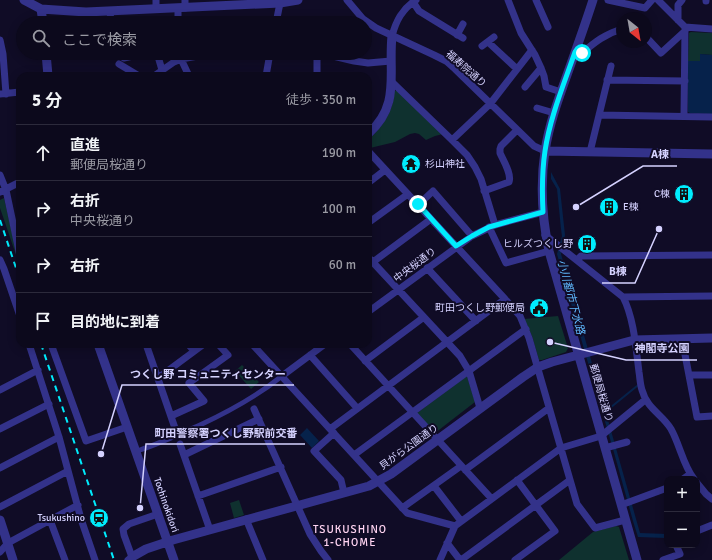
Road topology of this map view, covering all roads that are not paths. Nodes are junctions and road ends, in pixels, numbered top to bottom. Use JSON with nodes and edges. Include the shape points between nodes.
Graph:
{"nodes":[{"id":1,"x":24,"y":0,"type":"edge"},
{"id":2,"x":298,"y":0,"type":"edge"},
{"id":3,"x":347,"y":0,"type":"edge"},
{"id":4,"x":508,"y":0,"type":"edge"},
{"id":5,"x":536,"y":0,"type":"edge"},
{"id":6,"x":594,"y":0,"type":"edge"},
{"id":7,"x":608,"y":0,"type":"edge"},
{"id":8,"x":652,"y":0,"type":"edge"},
{"id":9,"x":658,"y":0,"type":"edge"},
{"id":10,"x":682,"y":0,"type":"edge"},
{"id":11,"x":279,"y":2,"type":"edge"},
{"id":12,"x":411,"y":2,"type":"edge"},
{"id":13,"x":41,"y":4,"type":"edge"},
{"id":14,"x":156,"y":5,"type":"edge"},
{"id":15,"x":183,"y":5,"type":"edge"},
{"id":16,"x":110,"y":11,"type":"junction"},
{"id":17,"x":42,"y":16,"type":"edge"},
{"id":18,"x":110,"y":16,"type":"edge"},
{"id":19,"x":180,"y":16,"type":"edge"},
{"id":20,"x":277,"y":16,"type":"edge"},
{"id":21,"x":360,"y":16,"type":"edge"},
{"id":22,"x":678,"y":20,"type":"junction"},
{"id":23,"x":463,"y":24,"type":"dead end"},
{"id":24,"x":372,"y":26,"type":"edge"},
{"id":25,"x":548,"y":27,"type":"dead end"},
{"id":26,"x":685,"y":29,"type":"junction"},
{"id":27,"x":712,"y":29,"type":"edge"},
{"id":28,"x":616,"y":30,"type":"edge"},
{"id":29,"x":392,"y":36,"type":"junction"},
{"id":30,"x":494,"y":37,"type":"dead end"},
{"id":31,"x":0,"y":40,"type":"edge"},
{"id":32,"x":652,"y":43,"type":"edge"},
{"id":33,"x":532,"y":50,"type":"junction"},
{"id":34,"x":575,"y":52,"type":"junction"},
{"id":35,"x":47,"y":60,"type":"edge"},
{"id":36,"x":124,"y":60,"type":"edge"},
{"id":37,"x":159,"y":60,"type":"edge"},
{"id":38,"x":176,"y":60,"type":"edge"},
{"id":39,"x":182,"y":60,"type":"edge"},
{"id":40,"x":269,"y":60,"type":"edge"},
{"id":41,"x":317,"y":60,"type":"edge"},
{"id":42,"x":350,"y":60,"type":"edge"},
{"id":43,"x":391,"y":61,"type":"junction"},
{"id":44,"x":610,"y":66,"type":"dead end"},
{"id":45,"x":541,"y":68,"type":"junction"},
{"id":46,"x":517,"y":69,"type":"junction"},
{"id":47,"x":162,"y":70,"type":"junction"},
{"id":48,"x":48,"y":72,"type":"edge"},
{"id":49,"x":134,"y":72,"type":"edge"},
{"id":50,"x":159,"y":72,"type":"edge"},
{"id":51,"x":187,"y":72,"type":"edge"},
{"id":52,"x":267,"y":72,"type":"edge"},
{"id":53,"x":317,"y":72,"type":"edge"},
{"id":54,"x":607,"y":80,"type":"junction"},
{"id":55,"x":685,"y":81,"type":"junction"},
{"id":56,"x":392,"y":82,"type":"junction"},
{"id":57,"x":525,"y":86,"type":"dead end"},
{"id":58,"x":16,"y":92,"type":"edge"},
{"id":59,"x":561,"y":92,"type":"junction"},
{"id":60,"x":3,"y":94,"type":"edge"},
{"id":61,"x":490,"y":104,"type":"junction"},
{"id":62,"x":537,"y":108,"type":"dead end"},
{"id":63,"x":554,"y":113,"type":"junction"},
{"id":64,"x":599,"y":115,"type":"junction"},
{"id":65,"x":684,"y":116,"type":"junction"},
{"id":66,"x":712,"y":117,"type":"edge"},
{"id":67,"x":517,"y":130,"type":"junction"},
{"id":68,"x":372,"y":131,"type":"edge"},
{"id":69,"x":452,"y":140,"type":"junction"},
{"id":70,"x":545,"y":151,"type":"junction"},
{"id":71,"x":590,"y":152,"type":"junction"},
{"id":72,"x":372,"y":154,"type":"edge"},
{"id":73,"x":712,"y":154,"type":"edge"},
{"id":74,"x":386,"y":170,"type":"junction"},
{"id":75,"x":0,"y":175,"type":"edge"},
{"id":76,"x":372,"y":180,"type":"edge"},
{"id":77,"x":16,"y":184,"type":"edge"},
{"id":78,"x":3,"y":191,"type":"edge"},
{"id":79,"x":484,"y":191,"type":"junction"},
{"id":80,"x":408,"y":194,"type":"junction"},
{"id":81,"x":418,"y":204,"type":"junction"},
{"id":82,"x":543,"y":212,"type":"junction"},
{"id":83,"x":431,"y":219,"type":"junction"},
{"id":84,"x":372,"y":220,"type":"edge"},
{"id":85,"x":492,"y":226,"type":"junction"},
{"id":86,"x":546,"y":235,"type":"junction"},
{"id":87,"x":472,"y":236,"type":"junction"},
{"id":88,"x":16,"y":241,"type":"edge"},
{"id":89,"x":456,"y":246,"type":"junction"},
{"id":90,"x":549,"y":251,"type":"junction"},
{"id":91,"x":712,"y":255,"type":"edge"},
{"id":92,"x":372,"y":258,"type":"edge"},
{"id":93,"x":0,"y":260,"type":"edge"},
{"id":94,"x":577,"y":260,"type":"junction"},
{"id":95,"x":372,"y":261,"type":"edge"},
{"id":96,"x":427,"y":268,"type":"junction"},
{"id":97,"x":2,"y":271,"type":"edge"},
{"id":98,"x":398,"y":290,"type":"junction"},
{"id":99,"x":712,"y":296,"type":"edge"},
{"id":100,"x":623,"y":297,"type":"junction"},
{"id":101,"x":505,"y":299,"type":"junction"},
{"id":102,"x":16,"y":306,"type":"edge"},
{"id":103,"x":372,"y":308,"type":"edge"},
{"id":104,"x":424,"y":317,"type":"junction"},
{"id":105,"x":476,"y":321,"type":"junction"},
{"id":106,"x":526,"y":329,"type":"junction"},
{"id":107,"x":712,"y":338,"type":"edge"},
{"id":108,"x":682,"y":339,"type":"junction"},
{"id":109,"x":634,"y":340,"type":"junction"},
{"id":110,"x":447,"y":342,"type":"junction"},
{"id":111,"x":30,"y":348,"type":"edge"},
{"id":112,"x":52,"y":348,"type":"edge"},
{"id":113,"x":99,"y":348,"type":"edge"},
{"id":114,"x":147,"y":348,"type":"edge"},
{"id":115,"x":191,"y":348,"type":"edge"},
{"id":116,"x":198,"y":348,"type":"edge"},
{"id":117,"x":222,"y":348,"type":"edge"},
{"id":118,"x":259,"y":348,"type":"edge"},
{"id":119,"x":320,"y":348,"type":"edge"},
{"id":120,"x":354,"y":348,"type":"edge"},
{"id":121,"x":194,"y":351,"type":"junction"},
{"id":122,"x":578,"y":354,"type":"junction"},
{"id":123,"x":310,"y":355,"type":"junction"},
{"id":124,"x":365,"y":361,"type":"junction"},
{"id":125,"x":538,"y":367,"type":"junction"},
{"id":126,"x":38,"y":370,"type":"junction"},
{"id":127,"x":469,"y":371,"type":"junction"},
{"id":128,"x":689,"y":375,"type":"junction"},
{"id":129,"x":712,"y":375,"type":"edge"},
{"id":130,"x":282,"y":376,"type":"junction"},
{"id":131,"x":158,"y":378,"type":"junction"},
{"id":132,"x":388,"y":385,"type":"junction"},
{"id":133,"x":0,"y":389,"type":"edge"},
{"id":134,"x":249,"y":400,"type":"junction"},
{"id":135,"x":645,"y":400,"type":"junction"},
{"id":136,"x":49,"y":404,"type":"junction"},
{"id":137,"x":357,"y":408,"type":"junction"},
{"id":138,"x":480,"y":408,"type":"junction"},
{"id":139,"x":549,"y":408,"type":"junction"},
{"id":140,"x":254,"y":409,"type":"joint"},
{"id":141,"x":412,"y":412,"type":"junction"},
{"id":142,"x":171,"y":416,"type":"junction"},
{"id":143,"x":712,"y":416,"type":"edge"},
{"id":144,"x":259,"y":419,"type":"junction"},
{"id":145,"x":127,"y":427,"type":"junction"},
{"id":146,"x":0,"y":429,"type":"edge"},
{"id":147,"x":332,"y":431,"type":"junction"},
{"id":148,"x":177,"y":433,"type":"junction"},
{"id":149,"x":601,"y":436,"type":"junction"},
{"id":150,"x":59,"y":437,"type":"junction"},
{"id":151,"x":438,"y":440,"type":"junction"},
{"id":152,"x":627,"y":442,"type":"dead end"},
{"id":153,"x":180,"y":444,"type":"joint"},
{"id":154,"x":611,"y":446,"type":"junction"},
{"id":155,"x":561,"y":448,"type":"junction"},
{"id":156,"x":140,"y":450,"type":"dead end"},
{"id":157,"x":184,"y":455,"type":"junction"},
{"id":158,"x":354,"y":455,"type":"junction"},
{"id":159,"x":280,"y":467,"type":"junction"},
{"id":160,"x":0,"y":468,"type":"edge"},
{"id":161,"x":463,"y":468,"type":"junction"},
{"id":162,"x":68,"y":471,"type":"junction"},
{"id":163,"x":692,"y":476,"type":"edge"},
{"id":164,"x":516,"y":480,"type":"junction"},
{"id":165,"x":570,"y":480,"type":"junction"},
{"id":166,"x":379,"y":482,"type":"junction"},
{"id":167,"x":434,"y":486,"type":"junction"},
{"id":168,"x":700,"y":486,"type":"edge"},
{"id":169,"x":664,"y":490,"type":"edge"},
{"id":170,"x":344,"y":493,"type":"junction"},
{"id":171,"x":710,"y":495,"type":"edge"},
{"id":172,"x":198,"y":496,"type":"junction"},
{"id":173,"x":491,"y":498,"type":"junction"},
{"id":174,"x":78,"y":505,"type":"junction"},
{"id":175,"x":297,"y":505,"type":"junction"},
{"id":176,"x":536,"y":505,"type":"junction"},
{"id":177,"x":621,"y":505,"type":"junction"},
{"id":178,"x":0,"y":507,"type":"edge"},
{"id":179,"x":402,"y":508,"type":"junction"},
{"id":180,"x":158,"y":514,"type":"junction"},
{"id":181,"x":0,"y":520,"type":"edge"},
{"id":182,"x":50,"y":520,"type":"junction"},
{"id":183,"x":246,"y":520,"type":"junction"},
{"id":184,"x":625,"y":520,"type":"junction"},
{"id":185,"x":461,"y":521,"type":"junction"},
{"id":186,"x":712,"y":525,"type":"edge"},
{"id":187,"x":455,"y":526,"type":"junction"},
{"id":188,"x":210,"y":530,"type":"junction"},
{"id":189,"x":700,"y":530,"type":"edge"},
{"id":190,"x":167,"y":542,"type":"junction"},
{"id":191,"x":8,"y":543,"type":"junction"},
{"id":192,"x":447,"y":543,"type":"junction"},
{"id":193,"x":677,"y":548,"type":"edge"},
{"id":194,"x":0,"y":552,"type":"edge"},
{"id":195,"x":130,"y":559,"type":"edge"},
{"id":196,"x":13,"y":560,"type":"edge"},
{"id":197,"x":65,"y":560,"type":"edge"},
{"id":198,"x":95,"y":560,"type":"edge"},
{"id":199,"x":174,"y":560,"type":"edge"},
{"id":200,"x":263,"y":560,"type":"edge"},
{"id":201,"x":328,"y":560,"type":"edge"},
{"id":202,"x":440,"y":560,"type":"edge"},
{"id":203,"x":460,"y":560,"type":"edge"},
{"id":204,"x":515,"y":560,"type":"edge"},
{"id":205,"x":636,"y":560,"type":"edge"},
{"id":206,"x":663,"y":560,"type":"edge"}],
"edges":[{"from":1,"to":13,"type":"street"},
{"from":2,"to":11,"type":"street"},
{"from":3,"to":21,"type":"street","name":"福寿院通り"},
{"from":4,"to":33,"type":"street","via":[[521,33]]},
{"from":5,"to":25,"type":"street"},
{"from":6,"to":34,"type":"street","name":"郵便局桜通り"},
{"from":7,"to":8,"type":"street","via":[[645,8]]},
{"from":9,"to":22,"type":"street"},
{"from":10,"to":22,"type":"street","via":[[678,5]]},
{"from":11,"to":15,"type":"street"},
{"from":11,"to":20,"type":"street"},
{"from":12,"to":23,"type":"street","via":[[419,11],[460,36]]},
{"from":12,"to":29,"type":"street","via":[[398,19]]},
{"from":13,"to":16,"type":"street","via":[[66,12]]},
{"from":13,"to":17,"type":"street"},
{"from":14,"to":15,"type":"street"},
{"from":14,"to":16,"type":"street"},
{"from":15,"to":19,"type":"street"},
{"from":16,"to":18,"type":"street"},
{"from":22,"to":26,"type":"street"},
{"from":24,"to":29,"type":"street","name":"福寿院通り"},
{"from":26,"to":27,"type":"street"},
{"from":26,"to":32,"type":"street","via":[[661,53]]},
{"from":26,"to":55,"type":"street"},
{"from":28,"to":34,"type":"street","via":[[594,42],[582,53]]},
{"from":29,"to":43,"type":"street"},
{"from":29,"to":61,"type":"street","name":"福寿院通り","via":[[446,61]]},
{"from":30,"to":46,"type":"street","via":[[485,44]]},
{"from":31,"to":60,"type":"street","via":[[3,54]]},
{"from":33,"to":45,"type":"street"},
{"from":33,"to":46,"type":"street"},
{"from":34,"to":59,"type":"street","name":"郵便局桜通り"},
{"from":35,"to":48,"type":"street"},
{"from":36,"to":49,"type":"street"},
{"from":37,"to":47,"type":"street"},
{"from":38,"to":47,"type":"street"},
{"from":39,"to":51,"type":"street"},
{"from":40,"to":52,"type":"street"},
{"from":41,"to":53,"type":"street"},
{"from":42,"to":43,"type":"street","via":[[368,63]]},
{"from":43,"to":56,"type":"street"},
{"from":44,"to":54,"type":"street"},
{"from":45,"to":57,"type":"street"},
{"from":45,"to":59,"type":"street","via":[[546,87]]},
{"from":46,"to":61,"type":"street"},
{"from":47,"to":50,"type":"street"},
{"from":54,"to":55,"type":"street"},
{"from":54,"to":64,"type":"street"},
{"from":55,"to":65,"type":"street"},
{"from":56,"to":68,"type":"street","via":[[387,107],[382,119]]},
{"from":56,"to":69,"type":"street"},
{"from":58,"to":60,"type":"street"},
{"from":59,"to":63,"type":"street","name":"郵便局桜通り"},
{"from":61,"to":67,"type":"street","name":"福寿院通り"},
{"from":61,"to":69,"type":"street"},
{"from":62,"to":63,"type":"street"},
{"from":63,"to":70,"type":"street","name":"郵便局桜通り"},
{"from":64,"to":65,"type":"street"},
{"from":64,"to":71,"type":"street"},
{"from":65,"to":66,"type":"street"},
{"from":67,"to":70,"type":"street","name":"福寿院通り","via":[[534,146]]},
{"from":67,"to":79,"type":"street","via":[[500,149],[510,174],[509,182]]},
{"from":69,"to":79,"type":"street","via":[[475,167]]},
{"from":70,"to":71,"type":"street"},
{"from":70,"to":82,"type":"street","name":"郵便局桜通り"},
{"from":71,"to":73,"type":"street"},
{"from":72,"to":74,"type":"street"},
{"from":74,"to":76,"type":"street"},
{"from":74,"to":80,"type":"street"},
{"from":75,"to":78,"type":"street"},
{"from":77,"to":78,"type":"street"},
{"from":78,"to":88,"type":"street"},
{"from":79,"to":85,"type":"street"},
{"from":80,"to":81,"type":"street"},
{"from":80,"to":84,"type":"street"},
{"from":81,"to":83,"type":"street"},
{"from":81,"to":87,"type":"street","via":[[433,191]]},
{"from":82,"to":85,"type":"street","name":"中央桜通り"},
{"from":82,"to":86,"type":"street","name":"郵便局桜通り"},
{"from":83,"to":89,"type":"street"},
{"from":83,"to":92,"type":"street"},
{"from":85,"to":87,"type":"street","name":"中央桜通り"},
{"from":85,"to":90,"type":"street","via":[[506,263]]},
{"from":86,"to":90,"type":"street","name":"郵便局桜通り"},
{"from":86,"to":94,"type":"street"},
{"from":87,"to":89,"type":"street","name":"中央桜通り"},
{"from":89,"to":96,"type":"street","name":"中央桜通り"},
{"from":89,"to":101,"type":"street"},
{"from":90,"to":122,"type":"street","name":"郵便局桜通り"},
{"from":91,"to":94,"type":"street","via":[[582,256]]},
{"from":93,"to":97,"type":"street"},
{"from":94,"to":100,"type":"street"},
{"from":95,"to":98,"type":"street"},
{"from":96,"to":98,"type":"street","name":"中央桜通り"},
{"from":96,"to":105,"type":"street"},
{"from":97,"to":102,"type":"street"},
{"from":98,"to":103,"type":"street","name":"中央桜通り"},
{"from":98,"to":104,"type":"street"},
{"from":99,"to":100,"type":"street"},
{"from":100,"to":109,"type":"street","via":[[628,307]]},
{"from":101,"to":105,"type":"street"},
{"from":101,"to":106,"type":"street","via":[[520,316]]},
{"from":104,"to":110,"type":"street"},
{"from":104,"to":124,"type":"street"},
{"from":105,"to":110,"type":"street"},
{"from":106,"to":125,"type":"street"},
{"from":106,"to":127,"type":"street"},
{"from":107,"to":108,"type":"street","name":"貝がら公園通り"},
{"from":108,"to":109,"type":"street","name":"貝がら公園通り"},
{"from":108,"to":128,"type":"street"},
{"from":109,"to":122,"type":"street","name":"貝がら公園通り"},
{"from":109,"to":135,"type":"street"},
{"from":110,"to":127,"type":"street"},
{"from":110,"to":132,"type":"street"},
{"from":111,"to":126,"type":"street"},
{"from":112,"to":145,"type":"street","via":[[86,442]]},
{"from":113,"to":145,"type":"street","name":"Tochinokidori"},
{"from":114,"to":131,"type":"street"},
{"from":115,"to":121,"type":"street"},
{"from":116,"to":121,"type":"street"},
{"from":117,"to":142,"type":"street","via":[[228,355],[189,383],[204,401]]},
{"from":118,"to":130,"type":"street"},
{"from":119,"to":123,"type":"street"},
{"from":120,"to":124,"type":"street"},
{"from":121,"to":131,"type":"street"},
{"from":122,"to":125,"type":"street","name":"貝がら公園通り"},
{"from":122,"to":149,"type":"street","name":"郵便局桜通り"},
{"from":123,"to":130,"type":"street"},
{"from":123,"to":137,"type":"street"},
{"from":124,"to":132,"type":"street"},
{"from":125,"to":138,"type":"street","name":"貝がら公園通り"},
{"from":125,"to":139,"type":"street"},
{"from":126,"to":133,"type":"street"},
{"from":126,"to":136,"type":"street"},
{"from":127,"to":138,"type":"street"},
{"from":127,"to":141,"type":"street"},
{"from":128,"to":129,"type":"street"},
{"from":128,"to":143,"type":"street","via":[[697,417]]},
{"from":130,"to":134,"type":"street"},
{"from":130,"to":147,"type":"street"},
{"from":131,"to":142,"type":"street"},
{"from":132,"to":137,"type":"street"},
{"from":132,"to":141,"type":"street"},
{"from":134,"to":140,"type":"street"},
{"from":134,"to":148,"type":"street","via":[[232,410]]},
{"from":135,"to":149,"type":"street"},
{"from":135,"to":163,"type":"street","via":[[670,428]]},
{"from":136,"to":146,"type":"street"},
{"from":136,"to":150,"type":"street"},
{"from":137,"to":147,"type":"street"},
{"from":138,"to":151,"type":"street","name":"貝がら公園通り"},
{"from":139,"to":155,"type":"street"},
{"from":139,"to":161,"type":"street"},
{"from":140,"to":144,"type":"street"},
{"from":141,"to":151,"type":"street"},
{"from":141,"to":158,"type":"street"},
{"from":142,"to":148,"type":"street"},
{"from":144,"to":157,"type":"street"},
{"from":144,"to":159,"type":"street"},
{"from":145,"to":180,"type":"street","name":"Tochinokidori"},
{"from":147,"to":158,"type":"street"},
{"from":147,"to":170,"type":"street","via":[[314,451],[341,480]]},
{"from":148,"to":153,"type":"street"},
{"from":148,"to":156,"type":"street","via":[[162,443]]},
{"from":149,"to":154,"type":"street","name":"郵便局桜通り"},
{"from":149,"to":155,"type":"street"},
{"from":150,"to":160,"type":"street"},
{"from":150,"to":162,"type":"street"},
{"from":151,"to":161,"type":"street"},
{"from":151,"to":166,"type":"street","name":"貝がら公園通り"},
{"from":152,"to":154,"type":"street"},
{"from":153,"to":157,"type":"street"},
{"from":154,"to":177,"type":"street","name":"郵便局桜通り"},
{"from":155,"to":164,"type":"street"},
{"from":155,"to":165,"type":"street"},
{"from":157,"to":172,"type":"street"},
{"from":158,"to":166,"type":"street"},
{"from":159,"to":172,"type":"street"},
{"from":159,"to":175,"type":"street"},
{"from":161,"to":167,"type":"street"},
{"from":161,"to":173,"type":"street"},
{"from":162,"to":174,"type":"street"},
{"from":162,"to":178,"type":"street"},
{"from":164,"to":173,"type":"street"},
{"from":164,"to":176,"type":"street"},
{"from":165,"to":176,"type":"street"},
{"from":165,"to":184,"type":"street","via":[[577,504],[595,528]]},
{"from":166,"to":170,"type":"street","name":"貝がら公園通り"},
{"from":166,"to":179,"type":"street"},
{"from":167,"to":179,"type":"street"},
{"from":167,"to":185,"type":"street"},
{"from":168,"to":171,"type":"street"},
{"from":169,"to":177,"type":"street"},
{"from":170,"to":175,"type":"street","name":"貝がら公園通り"},
{"from":172,"to":188,"type":"street"},
{"from":173,"to":185,"type":"street"},
{"from":174,"to":182,"type":"street"},
{"from":174,"to":198,"type":"street"},
{"from":175,"to":183,"type":"street","name":"貝がら公園通り"},
{"from":175,"to":201,"type":"street","via":[[310,534]]},
{"from":176,"to":203,"type":"street"},
{"from":176,"to":204,"type":"street","via":[[555,531]]},
{"from":177,"to":184,"type":"street","name":"郵便局桜通り"},
{"from":179,"to":187,"type":"street","via":[[407,513]]},
{"from":180,"to":190,"type":"street","name":"Tochinokidori"},
{"from":180,"to":195,"type":"street","via":[[129,524],[123,529]]},
{"from":181,"to":191,"type":"street"},
{"from":182,"to":191,"type":"street"},
{"from":182,"to":197,"type":"street"},
{"from":183,"to":188,"type":"street","name":"貝がら公園通り"},
{"from":183,"to":200,"type":"street"},
{"from":184,"to":205,"type":"street","name":"郵便局桜通り"},
{"from":185,"to":187,"type":"street"},
{"from":186,"to":189,"type":"street"},
{"from":187,"to":192,"type":"street"},
{"from":188,"to":190,"type":"street","name":"貝がら公園通り"},
{"from":190,"to":195,"type":"street","name":"貝がら公園通り","via":[[146,549]]},
{"from":190,"to":199,"type":"street","name":"Tochinokidori"},
{"from":191,"to":194,"type":"street"},
{"from":191,"to":196,"type":"street"},
{"from":192,"to":202,"type":"street"},
{"from":192,"to":203,"type":"street"},
{"from":193,"to":206,"type":"street","via":[[680,554]]}]}
